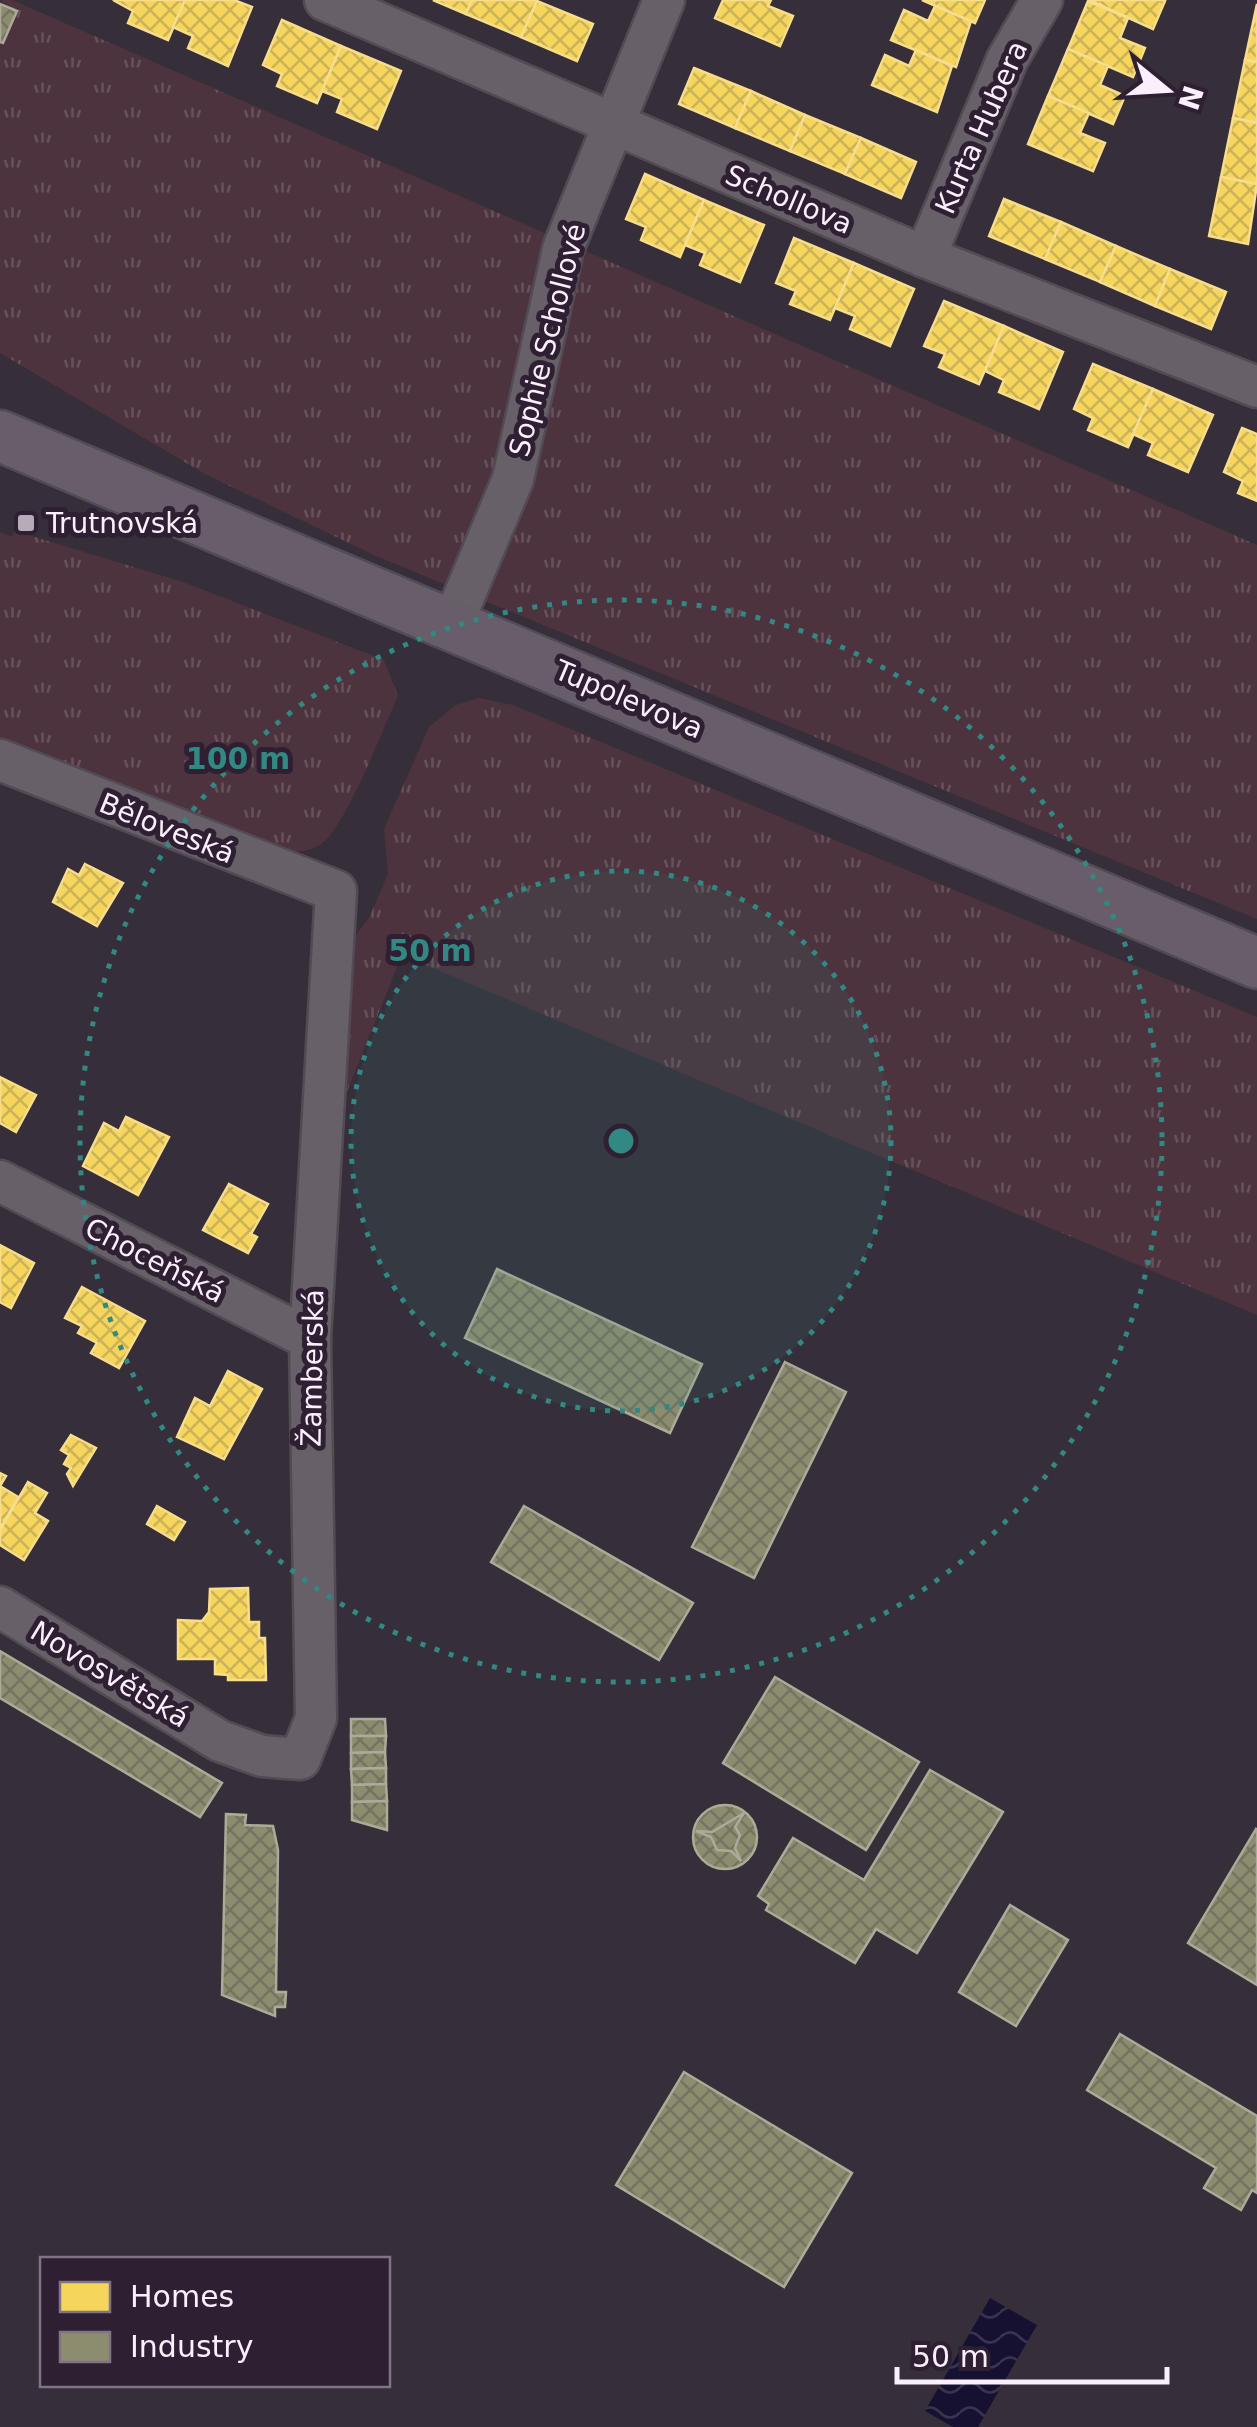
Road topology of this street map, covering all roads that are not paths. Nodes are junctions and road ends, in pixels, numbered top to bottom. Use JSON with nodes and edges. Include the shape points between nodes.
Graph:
{"nodes":[{"id":1,"x":325,"y":0,"type":"edge"},
{"id":2,"x":664,"y":0,"type":"edge"},
{"id":3,"x":1042,"y":0,"type":"edge"},
{"id":4,"x":611,"y":124,"type":"junction"},
{"id":5,"x":925,"y":257,"type":"junction"},
{"id":6,"x":1257,"y":385,"type":"edge"},
{"id":7,"x":0,"y":436,"type":"edge"},
{"id":8,"x":452,"y":625,"type":"junction"},
{"id":9,"x":0,"y":760,"type":"edge"},
{"id":10,"x":336,"y":892,"type":"joint"},
{"id":11,"x":1257,"y":963,"type":"edge"},
{"id":12,"x":0,"y":1182,"type":"edge"},
{"id":13,"x":310,"y":1339,"type":"junction"},
{"id":14,"x":0,"y":1606,"type":"edge"},
{"id":15,"x":220,"y":1741,"type":"joint"}],
"edges":[{"from":1,"to":4,"type":"street","name":"Schollova"},
{"from":2,"to":4,"type":"street","name":"Sophie Schollové"},
{"from":3,"to":5,"type":"street","name":"Kurta Hubera","via":[[1006,60]]},
{"from":4,"to":5,"type":"street","name":"Schollova"},
{"from":4,"to":8,"type":"street","name":"Sophie Schollové","via":[[564,248],[513,479]]},
{"from":5,"to":6,"type":"street","name":"Schollova"},
{"from":7,"to":8,"type":"main road","name":"Tupolevova"},
{"from":8,"to":11,"type":"main road","name":"Tupolevova"},
{"from":9,"to":10,"type":"street","name":"Běloveská"},
{"from":10,"to":13,"type":"street","name":"Žamberská"},
{"from":12,"to":13,"type":"street","name":"Choceňská"},
{"from":13,"to":15,"type":"street","name":"Žamberská","via":[[316,1718],[300,1759],[262,1756]]},
{"from":14,"to":15,"type":"street","name":"Novosvětská"}]}
